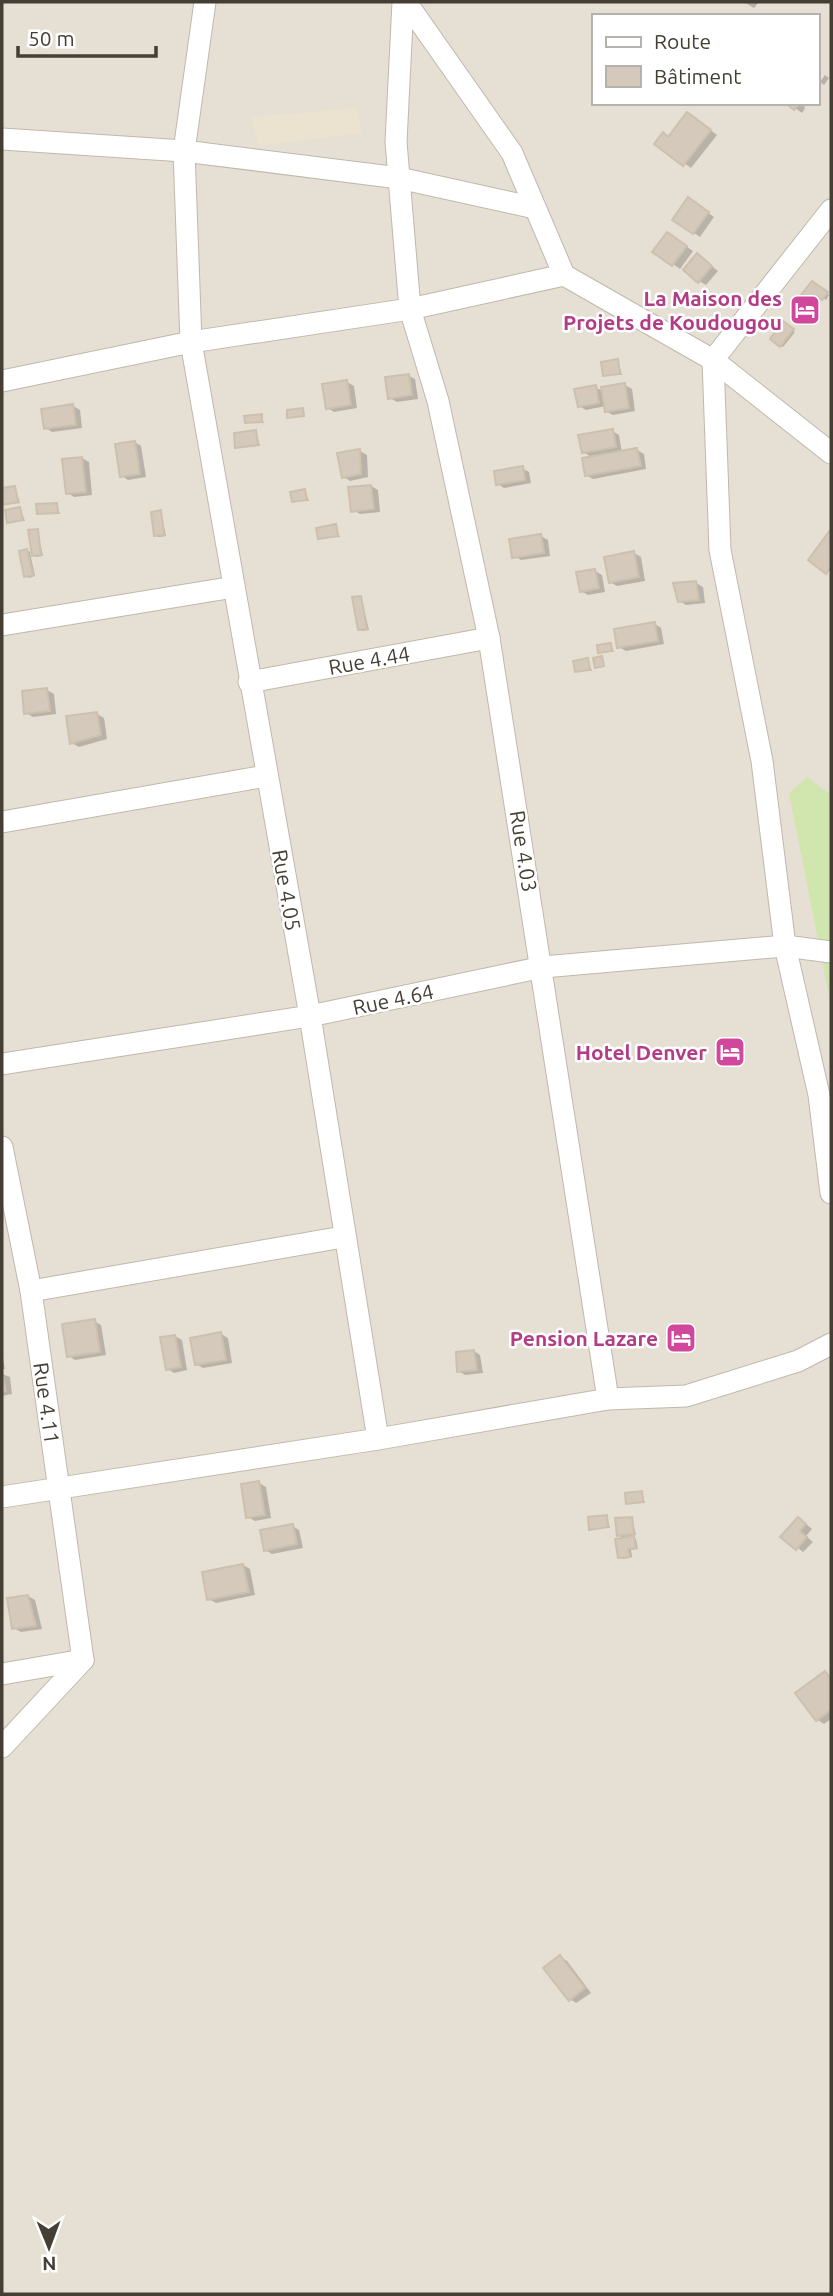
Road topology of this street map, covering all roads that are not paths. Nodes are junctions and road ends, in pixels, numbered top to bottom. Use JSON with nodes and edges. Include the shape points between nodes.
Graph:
{"nodes":[{"id":1,"x":205,"y":2,"type":"edge"},
{"id":2,"x":404,"y":2,"type":"edge"},
{"id":3,"x":2,"y":139,"type":"edge"},
{"id":4,"x":184,"y":151,"type":"junction"},
{"id":5,"x":399,"y":178,"type":"junction"},
{"id":6,"x":535,"y":208,"type":"junction"},
{"id":7,"x":831,"y":210,"type":"edge"},
{"id":8,"x":564,"y":275,"type":"junction"},
{"id":9,"x":410,"y":309,"type":"junction"},
{"id":10,"x":191,"y":342,"type":"junction"},
{"id":11,"x":713,"y":360,"type":"junction"},
{"id":12,"x":2,"y":381,"type":"edge"},
{"id":13,"x":831,"y":453,"type":"edge"},
{"id":14,"x":234,"y":587,"type":"junction"},
{"id":15,"x":2,"y":625,"type":"edge"},
{"id":16,"x":489,"y":638,"type":"junction"},
{"id":17,"x":249,"y":682,"type":"junction"},
{"id":18,"x":266,"y":776,"type":"junction"},
{"id":19,"x":2,"y":822,"type":"edge"},
{"id":20,"x":785,"y":946,"type":"junction"},
{"id":21,"x":831,"y":952,"type":"edge"},
{"id":22,"x":543,"y":967,"type":"junction"},
{"id":23,"x":310,"y":1016,"type":"junction"},
{"id":24,"x":2,"y":1064,"type":"edge"},
{"id":25,"x":2,"y":1147,"type":"edge"},
{"id":26,"x":831,"y":1193,"type":"edge"},
{"id":27,"x":344,"y":1237,"type":"junction"},
{"id":28,"x":31,"y":1291,"type":"junction"},
{"id":29,"x":831,"y":1344,"type":"edge"},
{"id":30,"x":608,"y":1399,"type":"junction"},
{"id":31,"x":378,"y":1440,"type":"junction"},
{"id":32,"x":59,"y":1489,"type":"junction"},
{"id":33,"x":2,"y":1497,"type":"edge"},
{"id":34,"x":83,"y":1660,"type":"junction"},
{"id":35,"x":2,"y":1674,"type":"edge"},
{"id":36,"x":2,"y":1747,"type":"edge"}],
"edges":[{"from":1,"to":4,"type":"street","name":"Rue 4.05"},
{"from":2,"to":5,"type":"street","name":"Rue 4.03","via":[[396,142]]},
{"from":2,"to":6,"type":"street","via":[[512,153]]},
{"from":3,"to":4,"type":"street"},
{"from":4,"to":5,"type":"street"},
{"from":4,"to":10,"type":"street","name":"Rue 4.05"},
{"from":5,"to":6,"type":"street"},
{"from":5,"to":9,"type":"street","name":"Rue 4.03"},
{"from":6,"to":8,"type":"street"},
{"from":7,"to":11,"type":"street"},
{"from":8,"to":9,"type":"street"},
{"from":8,"to":11,"type":"street"},
{"from":9,"to":10,"type":"street"},
{"from":9,"to":16,"type":"street","name":"Rue 4.03","via":[[438,401]]},
{"from":10,"to":12,"type":"street"},
{"from":10,"to":14,"type":"street","name":"Rue 4.05"},
{"from":11,"to":13,"type":"street"},
{"from":11,"to":20,"type":"street","via":[[720,550],[762,761]]},
{"from":14,"to":15,"type":"street"},
{"from":14,"to":17,"type":"street","name":"Rue 4.05"},
{"from":16,"to":17,"type":"street","name":"Rue 4.44"},
{"from":16,"to":22,"type":"street","name":"Rue 4.03"},
{"from":17,"to":18,"type":"street","name":"Rue 4.05"},
{"from":18,"to":19,"type":"street"},
{"from":18,"to":23,"type":"street","name":"Rue 4.05"},
{"from":20,"to":21,"type":"street","name":"Rue 4.64"},
{"from":20,"to":22,"type":"street","name":"Rue 4.64"},
{"from":20,"to":26,"type":"street","via":[[819,1095]]},
{"from":22,"to":23,"type":"street","name":"Rue 4.64"},
{"from":22,"to":30,"type":"street","name":"Rue 4.03"},
{"from":23,"to":24,"type":"street","name":"Rue 4.64"},
{"from":23,"to":27,"type":"street","name":"Rue 4.05"},
{"from":25,"to":28,"type":"street","name":"Rue 4.11"},
{"from":27,"to":28,"type":"street"},
{"from":27,"to":31,"type":"street","name":"Rue 4.05"},
{"from":28,"to":32,"type":"street","name":"Rue 4.11"},
{"from":29,"to":30,"type":"street","via":[[798,1361],[686,1396]]},
{"from":30,"to":31,"type":"street"},
{"from":31,"to":32,"type":"street"},
{"from":32,"to":33,"type":"street"},
{"from":32,"to":34,"type":"street","name":"Rue 4.11"},
{"from":34,"to":35,"type":"street"},
{"from":34,"to":36,"type":"street"}]}
